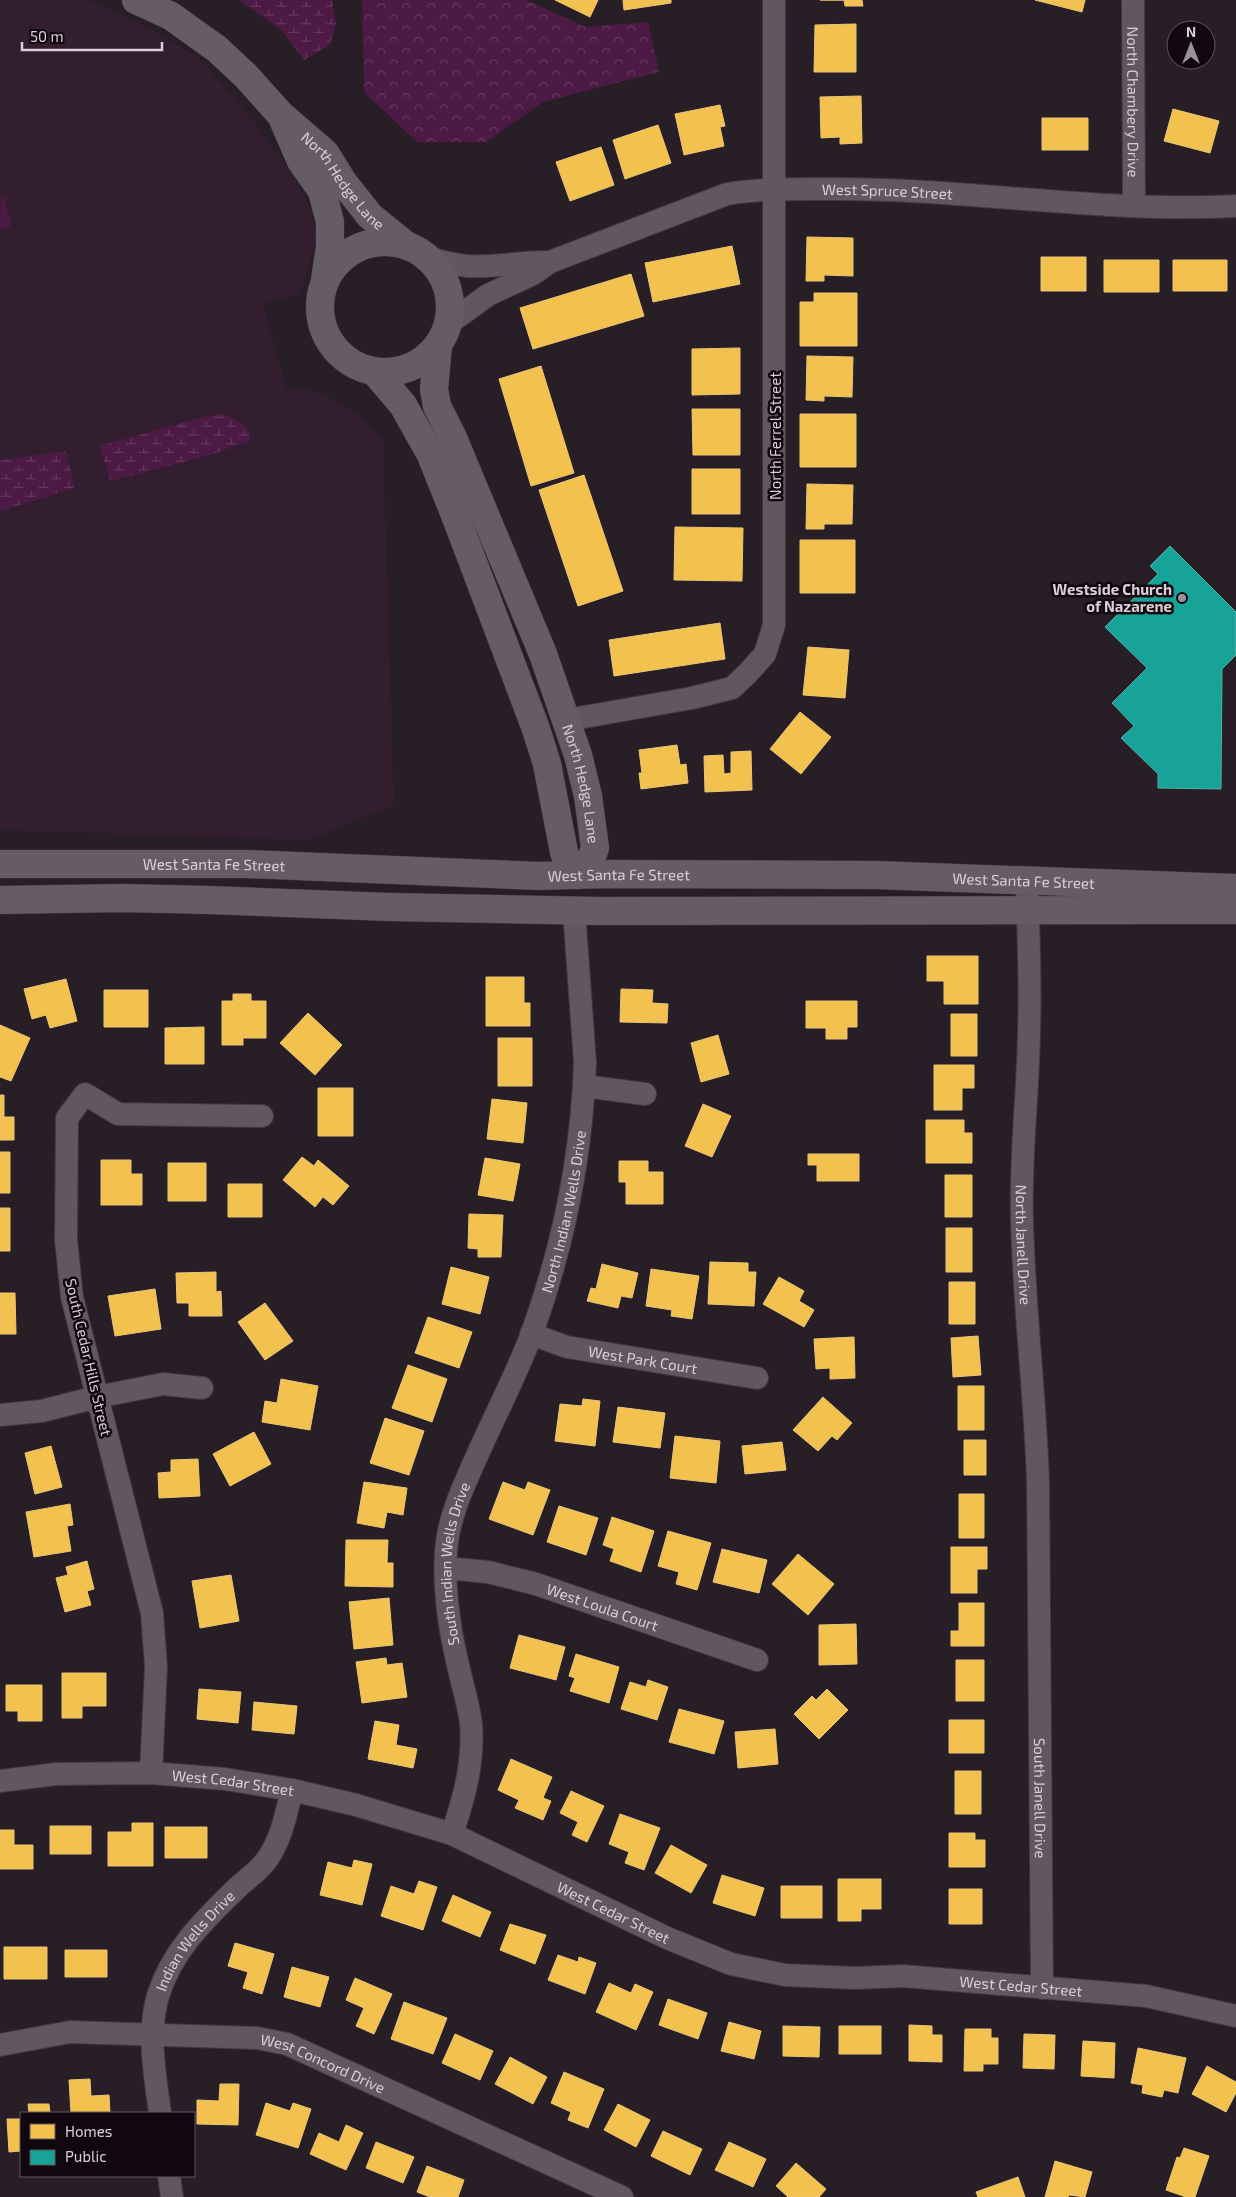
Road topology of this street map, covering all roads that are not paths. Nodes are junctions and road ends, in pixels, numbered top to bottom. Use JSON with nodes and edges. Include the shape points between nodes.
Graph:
{"nodes":[{"id":1,"x":136,"y":0,"type":"edge"},
{"id":2,"x":774,"y":0,"type":"edge"},
{"id":3,"x":1133,"y":0,"type":"edge"},
{"id":4,"x":280,"y":114,"type":"junction"},
{"id":5,"x":776,"y":190,"type":"junction"},
{"id":6,"x":1134,"y":205,"type":"junction"},
{"id":7,"x":1236,"y":206,"type":"edge"},
{"id":8,"x":417,"y":252,"type":"junction"},
{"id":9,"x":550,"y":262,"type":"junction"},
{"id":10,"x":325,"y":280,"type":"junction"},
{"id":11,"x":443,"y":335,"type":"junction"},
{"id":12,"x":375,"y":372,"type":"junction"},
{"id":13,"x":567,"y":720,"type":"junction"},
{"id":14,"x":0,"y":864,"type":"edge"},
{"id":15,"x":577,"y":875,"type":"junction"},
{"id":16,"x":1027,"y":881,"type":"junction"},
{"id":17,"x":1236,"y":888,"type":"edge"},
{"id":18,"x":0,"y":900,"type":"edge"},
{"id":19,"x":1028,"y":910,"type":"junction"},
{"id":20,"x":1236,"y":910,"type":"edge"},
{"id":21,"x":574,"y":911,"type":"junction"},
{"id":22,"x":584,"y":1086,"type":"junction"},
{"id":23,"x":645,"y":1094,"type":"dead end"},
{"id":24,"x":262,"y":1116,"type":"dead end"},
{"id":25,"x":532,"y":1334,"type":"junction"},
{"id":26,"x":757,"y":1378,"type":"dead end"},
{"id":27,"x":202,"y":1388,"type":"dead end"},
{"id":28,"x":97,"y":1397,"type":"junction"},
{"id":29,"x":0,"y":1415,"type":"edge"},
{"id":30,"x":446,"y":1568,"type":"junction"},
{"id":31,"x":1039,"y":1607,"type":"joint"},
{"id":32,"x":757,"y":1660,"type":"dead end"},
{"id":33,"x":150,"y":1773,"type":"junction"},
{"id":34,"x":0,"y":1781,"type":"edge"},
{"id":35,"x":292,"y":1790,"type":"junction"},
{"id":36,"x":452,"y":1834,"type":"junction"},
{"id":37,"x":1042,"y":1988,"type":"junction"},
{"id":38,"x":1236,"y":2016,"type":"edge"},
{"id":39,"x":153,"y":2034,"type":"junction"},
{"id":40,"x":0,"y":2045,"type":"edge"},
{"id":41,"x":160,"y":2112,"type":"edge"},
{"id":42,"x":169,"y":2177,"type":"edge"},
{"id":43,"x":172,"y":2197,"type":"edge"},
{"id":44,"x":622,"y":2197,"type":"edge"}],
"edges":[{"from":1,"to":4,"type":"street","name":"North Hedge Lane","via":[[171,16],[217,49]]},
{"from":2,"to":5,"type":"street","name":"North Ferrel Street"},
{"from":3,"to":6,"type":"street","name":"North Chambery Drive"},
{"from":4,"to":8,"type":"street","name":"North Hedge Lane","via":[[325,153],[370,216]]},
{"from":4,"to":10,"type":"street","name":"North Hedge Lane","via":[[301,160],[322,191],[330,222]]},
{"from":5,"to":6,"type":"street","name":"West Spruce Street","via":[[892,189]]},
{"from":5,"to":9,"type":"street","name":"West Spruce Street","via":[[727,194]]},
{"from":5,"to":13,"type":"street","name":"North Ferrel Street","via":[[774,625],[765,654],[732,688]]},
{"from":6,"to":7,"type":"street","name":"West Spruce Street"},
{"from":8,"to":9,"type":"street","name":"West Spruce Street","via":[[465,266]]},
{"from":8,"to":10,"type":"street","via":[[388,242],[369,244],[336,264]]},
{"from":8,"to":11,"type":"street","via":[[440,272],[448,288],[450,306]]},
{"from":9,"to":11,"type":"street","name":"West Spruce Street","via":[[533,274],[488,295]]},
{"from":10,"to":12,"type":"street","via":[[320,304],[321,324],[330,343],[357,367]]},
{"from":11,"to":12,"type":"street","via":[[425,359],[410,368]]},
{"from":11,"to":13,"type":"street","name":"North Hedge Lane","via":[[434,389],[437,406],[536,636]]},
{"from":12,"to":15,"type":"street","name":"North Hedge Lane","via":[[403,405],[431,456],[457,520],[536,729],[549,774],[564,852]]},
{"from":13,"to":15,"type":"street","name":"North Hedge Lane","via":[[586,788],[596,848]]},
{"from":14,"to":15,"type":"street","name":"West Santa Fe Street","via":[[246,864]]},
{"from":15,"to":16,"type":"street","name":"West Santa Fe Street","via":[[865,875]]},
{"from":15,"to":21,"type":"street"},
{"from":16,"to":17,"type":"street","name":"West Santa Fe Street"},
{"from":16,"to":19,"type":"street","name":"North Janell Drive"},
{"from":18,"to":21,"type":"street","name":"West Santa Fe Street","via":[[180,899]]},
{"from":19,"to":20,"type":"street","name":"West Santa Fe Street"},
{"from":19,"to":21,"type":"street","name":"West Santa Fe Street"},
{"from":19,"to":31,"type":"street","name":"North Janell Drive","via":[[1030,1031],[1022,1219],[1036,1425]]},
{"from":21,"to":22,"type":"street","name":"North Indian Wells Drive"},
{"from":22,"to":23,"type":"street"},
{"from":22,"to":25,"type":"street","name":"North Indian Wells Drive","via":[[580,1130],[560,1245]]},
{"from":24,"to":28,"type":"street","name":"South Cedar Hills Street","via":[[118,1114],[85,1094],[67,1118],[66,1240],[72,1297]]},
{"from":25,"to":26,"type":"street","name":"West Park Court","via":[[567,1347]]},
{"from":25,"to":30,"type":"street","name":"South Indian Wells Drive","via":[[461,1492],[447,1541]]},
{"from":27,"to":28,"type":"street","via":[[163,1384]]},
{"from":28,"to":29,"type":"street","via":[[42,1411]]},
{"from":28,"to":33,"type":"street","name":"South Cedar Hills Street","via":[[152,1613],[156,1667]]},
{"from":30,"to":32,"type":"street","name":"West Loula Court","via":[[488,1572],[536,1584]]},
{"from":30,"to":36,"type":"street","name":"South Indian Wells Drive","via":[[454,1649],[471,1723],[470,1764],[464,1801]]},
{"from":31,"to":37,"type":"street","name":"South Janell Drive"},
{"from":33,"to":34,"type":"street","name":"West Cedar Street","via":[[56,1774]]},
{"from":33,"to":35,"type":"street","name":"West Cedar Street","via":[[225,1779]]},
{"from":35,"to":36,"type":"street","name":"West Cedar Street","via":[[356,1805]]},
{"from":35,"to":39,"type":"street","name":"Indian Wells Drive","via":[[282,1831],[268,1858],[194,1930],[173,1961],[158,1997]]},
{"from":36,"to":37,"type":"street","name":"West Cedar Street","via":[[667,1938],[731,1964],[785,1975],[903,1976]]},
{"from":37,"to":38,"type":"street","name":"West Cedar Street","via":[[1146,1996]]},
{"from":39,"to":40,"type":"street","name":"West Concord Drive","via":[[70,2032]]},
{"from":39,"to":41,"type":"street","name":"Indian Wells Drive","via":[[153,2064]]},
{"from":39,"to":44,"type":"street","name":"West Concord Drive","via":[[257,2038],[287,2044]]},
{"from":42,"to":43,"type":"street"}]}
